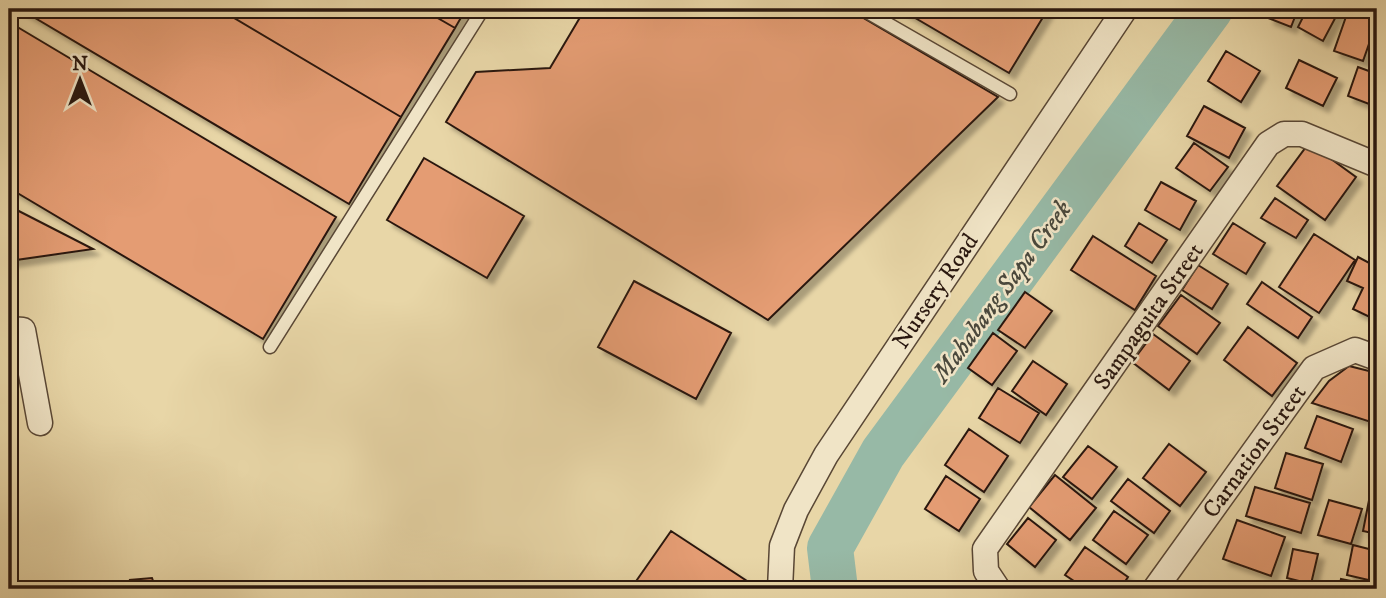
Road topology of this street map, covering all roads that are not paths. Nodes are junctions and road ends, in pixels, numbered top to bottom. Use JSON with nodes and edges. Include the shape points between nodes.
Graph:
{"nodes":[{"id":1,"x":483,"y":9,"type":"edge"},
{"id":2,"x":862,"y":9,"type":"edge"},
{"id":3,"x":1125,"y":9,"type":"edge"},
{"id":4,"x":1010,"y":94,"type":"dead end"},
{"id":5,"x":1377,"y":165,"type":"edge"},
{"id":6,"x":16,"y":329,"type":"edge"},
{"id":7,"x":270,"y":347,"type":"dead end"},
{"id":8,"x":1377,"y":358,"type":"edge"},
{"id":9,"x":40,"y":423,"type":"dead end"},
{"id":10,"x":780,"y":589,"type":"edge"},
{"id":11,"x":999,"y":589,"type":"edge"},
{"id":12,"x":1155,"y":589,"type":"edge"}],
"edges":[{"from":1,"to":7,"type":"lane"},
{"from":2,"to":4,"type":"lane"},
{"from":3,"to":10,"type":"street","name":"Nursery Road","via":[[827,455],[782,546]]},
{"from":5,"to":11,"type":"street","name":"Sampaguita Street","via":[[1302,134],[1283,134],[1268,145],[985,550],[986,571]]},
{"from":6,"to":9,"type":"street"},
{"from":8,"to":12,"type":"street","name":"Carnation Street","via":[[1355,350],[1314,368]]}]}
